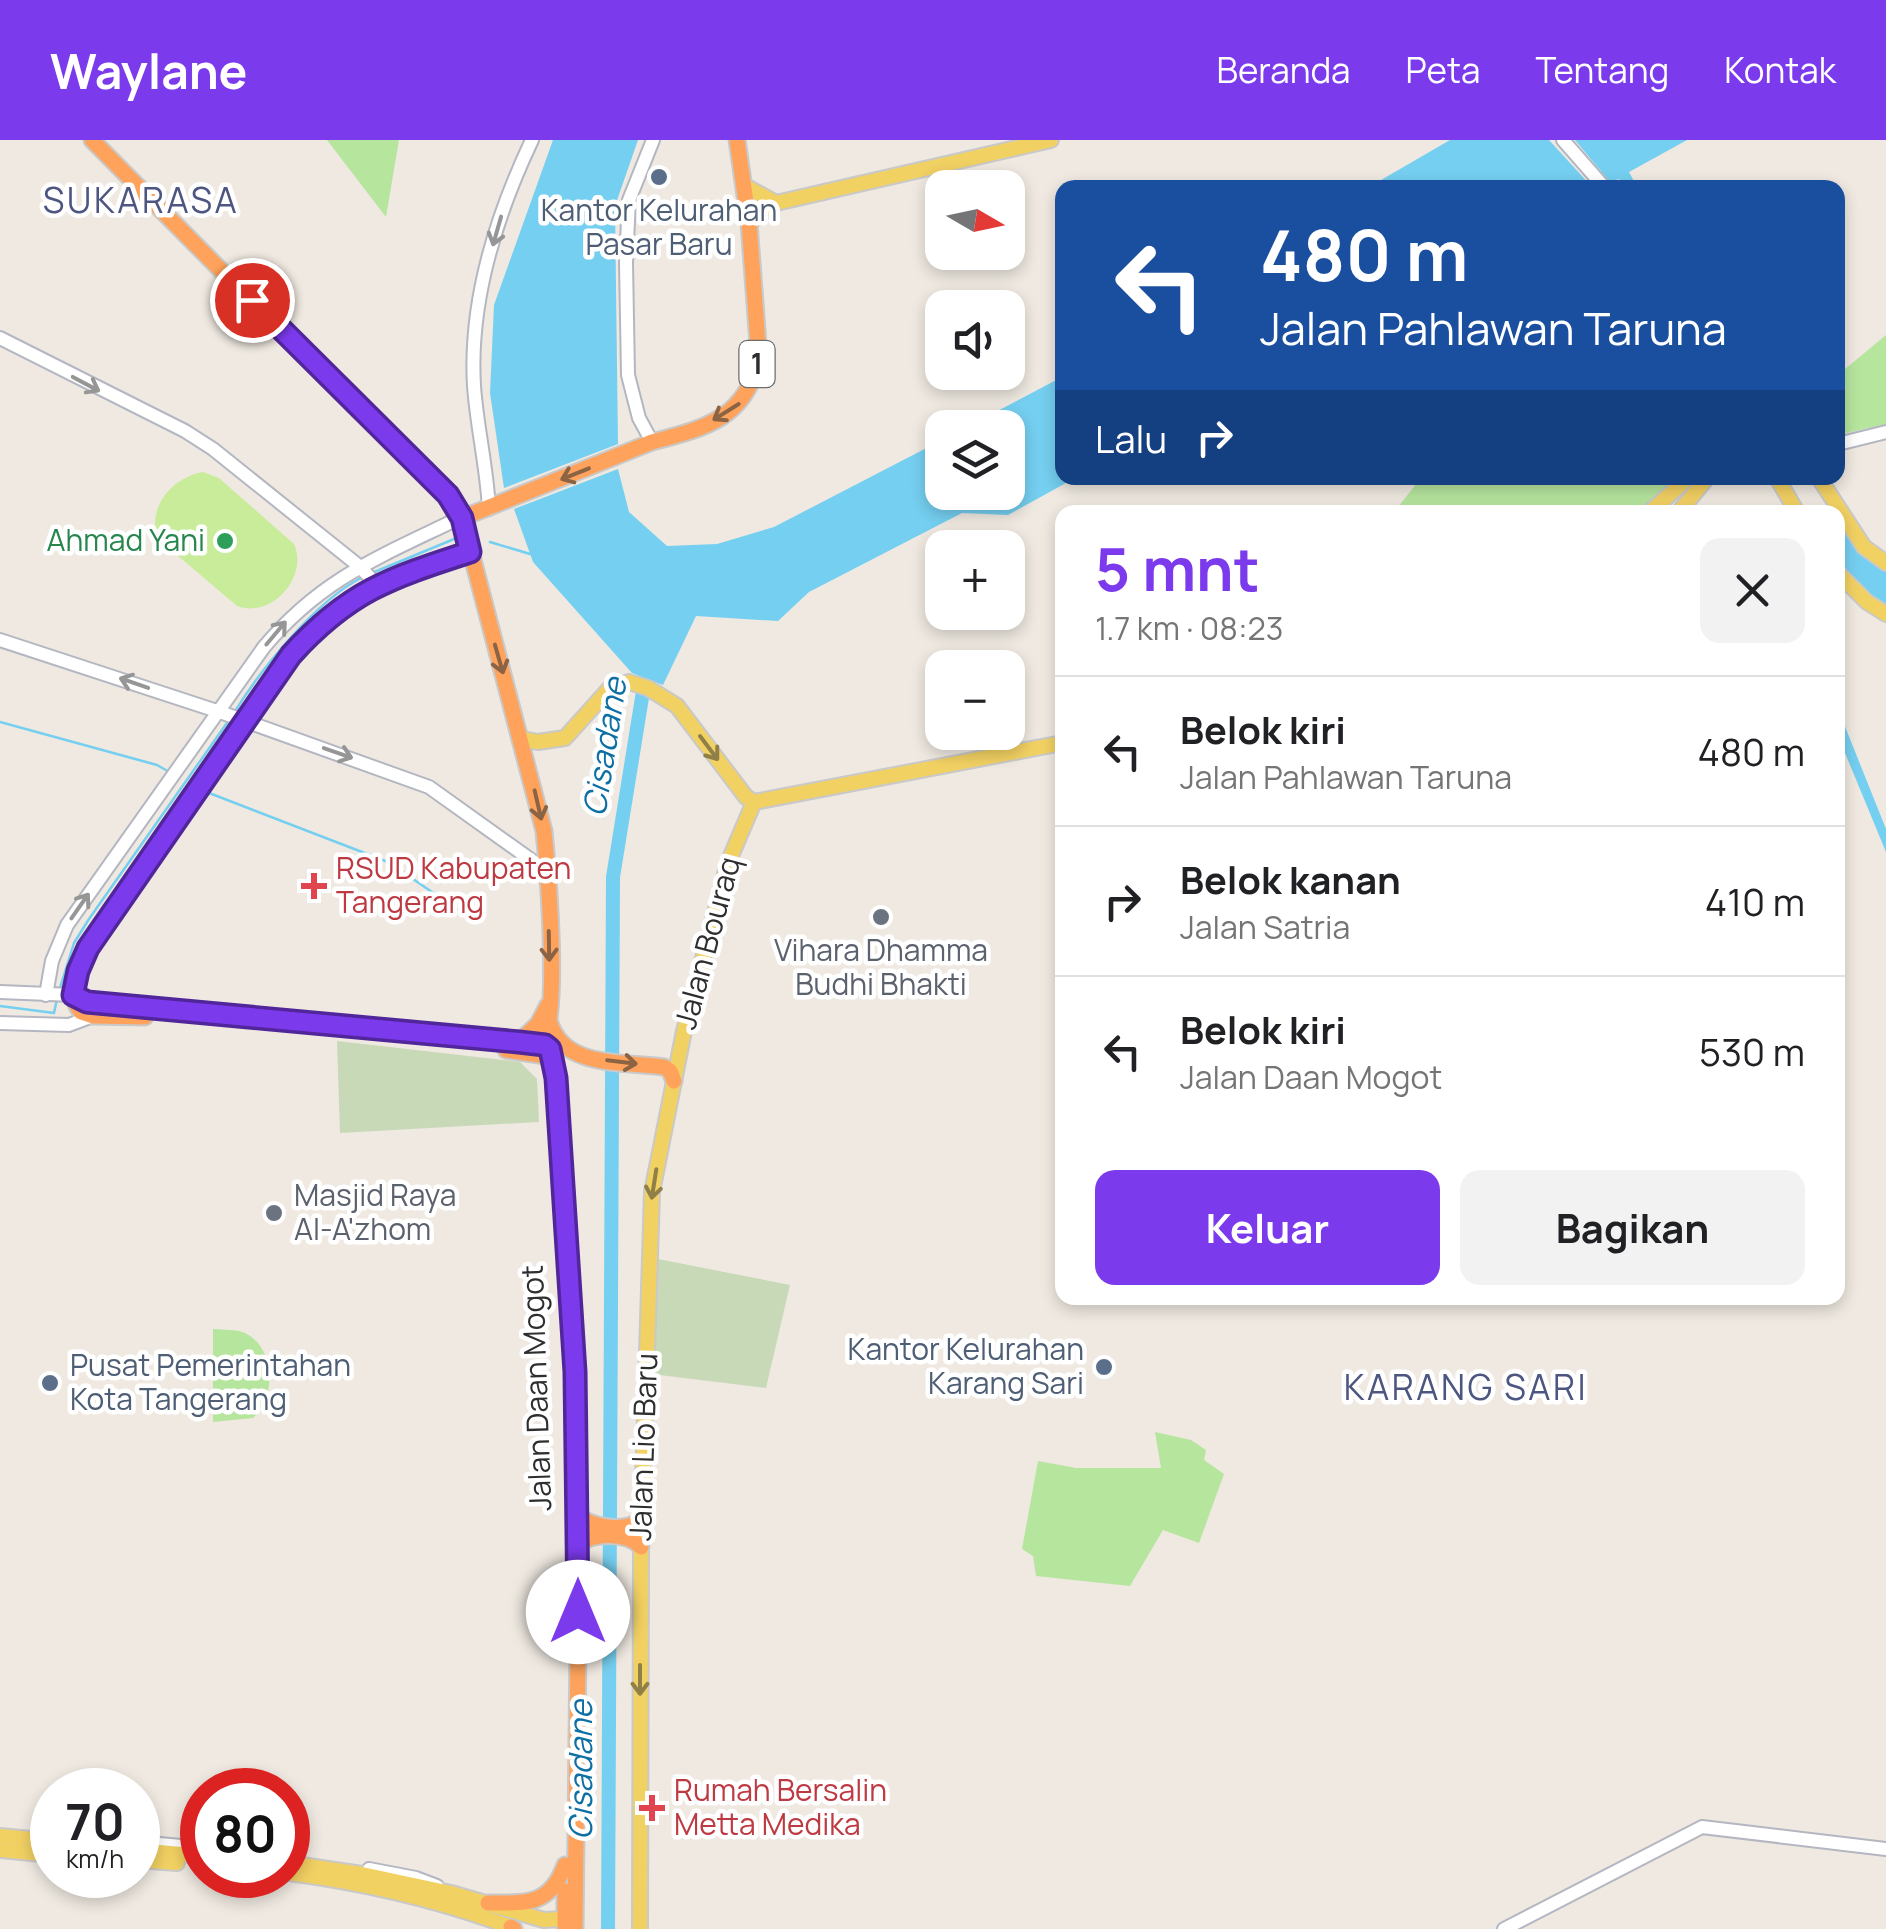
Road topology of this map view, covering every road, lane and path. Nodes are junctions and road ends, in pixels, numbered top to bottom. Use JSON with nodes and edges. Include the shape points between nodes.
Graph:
{"nodes":[{"id":1,"x":92,"y":140,"type":"edge"},
{"id":2,"x":532,"y":140,"type":"edge"},
{"id":3,"x":653,"y":140,"type":"edge"},
{"id":4,"x":737,"y":140,"type":"edge"},
{"id":5,"x":1051,"y":140,"type":"edge"},
{"id":6,"x":1563,"y":140,"type":"edge"},
{"id":7,"x":1598,"y":180,"type":"edge"},
{"id":8,"x":744,"y":186,"type":"junction"},
{"id":9,"x":776,"y":203,"type":"junction"},
{"id":10,"x":750,"y":223,"type":"junction"},
{"id":11,"x":0,"y":338,"type":"edge"},
{"id":12,"x":1886,"y":432,"type":"edge"},
{"id":13,"x":1845,"y":442,"type":"edge"},
{"id":14,"x":644,"y":445,"type":"junction"},
{"id":15,"x":1680,"y":485,"type":"edge"},
{"id":16,"x":1702,"y":485,"type":"edge"},
{"id":17,"x":1658,"y":505,"type":"edge"},
{"id":18,"x":1686,"y":505,"type":"edge"},
{"id":19,"x":471,"y":514,"type":"junction"},
{"id":20,"x":1845,"y":518,"type":"edge"},
{"id":21,"x":470,"y":552,"type":"junction"},
{"id":22,"x":1886,"y":563,"type":"edge"},
{"id":23,"x":360,"y":567,"type":"junction"},
{"id":24,"x":478,"y":579,"type":"junction"},
{"id":25,"x":1845,"y":579,"type":"edge"},
{"id":26,"x":376,"y":584,"type":"junction"},
{"id":27,"x":1886,"y":614,"type":"edge"},
{"id":28,"x":0,"y":640,"type":"edge"},
{"id":29,"x":221,"y":713,"type":"junction"},
{"id":30,"x":243,"y":721,"type":"junction"},
{"id":31,"x":522,"y":739,"type":"junction"},
{"id":32,"x":1055,"y":743,"type":"edge"},
{"id":33,"x":748,"y":805,"type":"junction"},
{"id":34,"x":548,"y":872,"type":"junction"},
{"id":35,"x":0,"y":992,"type":"edge"},
{"id":36,"x":48,"y":996,"type":"junction"},
{"id":37,"x":70,"y":996,"type":"junction"},
{"id":38,"x":549,"y":1001,"type":"junction"},
{"id":39,"x":94,"y":1016,"type":"junction"},
{"id":40,"x":549,"y":1020,"type":"junction"},
{"id":41,"x":0,"y":1023,"type":"edge"},
{"id":42,"x":518,"y":1047,"type":"junction"},
{"id":43,"x":545,"y":1052,"type":"junction"},
{"id":44,"x":584,"y":1057,"type":"junction"},
{"id":45,"x":556,"y":1078,"type":"junction"},
{"id":46,"x":673,"y":1084,"type":"junction"},
{"id":47,"x":578,"y":1514,"type":"junction"},
{"id":48,"x":636,"y":1533,"type":"junction"},
{"id":49,"x":588,"y":1535,"type":"junction"},
{"id":50,"x":571,"y":1789,"type":"junction"},
{"id":51,"x":0,"y":1836,"type":"edge"},
{"id":52,"x":30,"y":1839,"type":"edge"},
{"id":53,"x":0,"y":1850,"type":"edge"},
{"id":54,"x":1886,"y":1852,"type":"edge"},
{"id":55,"x":30,"y":1853,"type":"edge"},
{"id":56,"x":310,"y":1864,"type":"edge"},
{"id":57,"x":566,"y":1865,"type":"junction"},
{"id":58,"x":310,"y":1876,"type":"edge"},
{"id":59,"x":488,"y":1903,"type":"junction"},
{"id":60,"x":568,"y":1925,"type":"edge"},
{"id":61,"x":513,"y":1928,"type":"edge"},
{"id":62,"x":640,"y":1929,"type":"edge"},
{"id":63,"x":1504,"y":1929,"type":"edge"},
{"id":64,"x":1519,"y":1929,"type":"edge"}],
"edges":[{"from":1,"to":19,"type":"highway","name":"Jalan Daan Mogot"},
{"from":2,"to":19,"type":"street","one_way":true,"via":[[510,187],[480,292]]},
{"from":3,"to":14,"type":"street","via":[[628,200],[626,263],[628,375]]},
{"from":4,"to":8,"type":"highway","number":"1"},
{"from":5,"to":9,"type":"main road"},
{"from":6,"to":7,"type":"street"},
{"from":8,"to":9,"type":"main road"},
{"from":8,"to":10,"type":"highway","number":"1"},
{"from":9,"to":10,"type":"main road"},
{"from":10,"to":14,"type":"highway","number":"1","one_way":true,"via":[[758,358],[746,398],[726,414]]},
{"from":11,"to":23,"type":"street","one_way":true,"via":[[185,431]]},
{"from":12,"to":13,"type":"street"},
{"from":14,"to":19,"type":"highway","number":"1","one_way":true},
{"from":15,"to":17,"type":"main road"},
{"from":16,"to":18,"type":"main road"},
{"from":19,"to":21,"type":"highway","name":"Jalan Daan Mogot"},
{"from":19,"to":23,"type":"street"},
{"from":19,"to":24,"type":"highway"},
{"from":20,"to":22,"type":"main road","via":[[1864,547]]},
{"from":21,"to":24,"type":"highway","name":"Jalan Daan Mogot"},
{"from":21,"to":26,"type":"highway"},
{"from":23,"to":26,"type":"street"},
{"from":29,"to":23,"type":"street","one_way":true,"via":[[288,619]]},
{"from":24,"to":31,"type":"highway","name":"Jalan Daan Mogot","one_way":true},
{"from":25,"to":27,"type":"main road"},
{"from":26,"to":30,"type":"highway","via":[[302,643]]},
{"from":29,"to":28,"type":"street","one_way":true},
{"from":29,"to":30,"type":"street"},
{"from":36,"to":29,"type":"street","one_way":true,"via":[[66,925]]},
{"from":30,"to":34,"type":"street","one_way":true,"via":[[429,787]]},
{"from":30,"to":37,"type":"highway","via":[[88,948]]},
{"from":31,"to":33,"type":"main road","one_way":true,"via":[[565,738],[609,689],[630,682],[676,706]]},
{"from":31,"to":34,"type":"highway","name":"Jalan Daan Mogot","one_way":true},
{"from":32,"to":33,"type":"main road"},
{"from":33,"to":46,"type":"main road","name":"Jalan Bouraq"},
{"from":34,"to":38,"type":"highway","name":"Jalan Daan Mogot","one_way":true},
{"from":35,"to":36,"type":"street"},
{"from":36,"to":37,"type":"street"},
{"from":37,"to":39,"type":"highway","via":[[76,1008]]},
{"from":37,"to":42,"type":"highway"},
{"from":38,"to":40,"type":"highway","name":"Jalan Daan Mogot"},
{"from":38,"to":42,"type":"highway"},
{"from":39,"to":41,"type":"street","via":[[68,1026]]},
{"from":39,"to":42,"type":"highway"},
{"from":40,"to":43,"type":"highway","name":"Jalan Daan Mogot"},
{"from":40,"to":44,"type":"highway","via":[[558,1041]]},
{"from":42,"to":43,"type":"highway"},
{"from":42,"to":50,"type":"highway","name":"Jalan Daan Mogot","via":[[546,1078],[556,1202],[569,1470]]},
{"from":43,"to":45,"type":"highway","name":"Jalan Daan Mogot"},
{"from":44,"to":45,"type":"highway","via":[[565,1064]]},
{"from":44,"to":46,"type":"highway","one_way":true,"via":[[667,1068]]},
{"from":45,"to":47,"type":"highway","name":"Jalan Daan Mogot"},
{"from":46,"to":48,"type":"main road","name":"Jalan Lio Baru","one_way":true,"via":[[651,1209]]},
{"from":47,"to":49,"type":"highway","name":"Jalan Daan Mogot"},
{"from":47,"to":49,"type":"highway"},
{"from":48,"to":49,"type":"highway"},
{"from":48,"to":62,"type":"main road","name":"Jalan Lio Baru","one_way":true},
{"from":49,"to":50,"type":"highway","name":"Jalan Daan Mogot"},
{"from":50,"to":57,"type":"highway","name":"Jalan Daan Mogot"},
{"from":50,"to":60,"type":"highway","name":"Jalan Daan Mogot","via":[[575,1897]]},
{"from":51,"to":52,"type":"main road"},
{"from":53,"to":55,"type":"main road"},
{"from":54,"to":63,"type":"street","via":[[1702,1828]]},
{"from":54,"to":64,"type":"street","via":[[1703,1833]]},
{"from":56,"to":59,"type":"main road"},
{"from":57,"to":59,"type":"highway","via":[[542,1898]]},
{"from":57,"to":60,"type":"highway","name":"Jalan Daan Mogot"},
{"from":58,"to":61,"type":"main road","via":[[394,1891]]},
{"from":59,"to":60,"type":"main road"}]}
